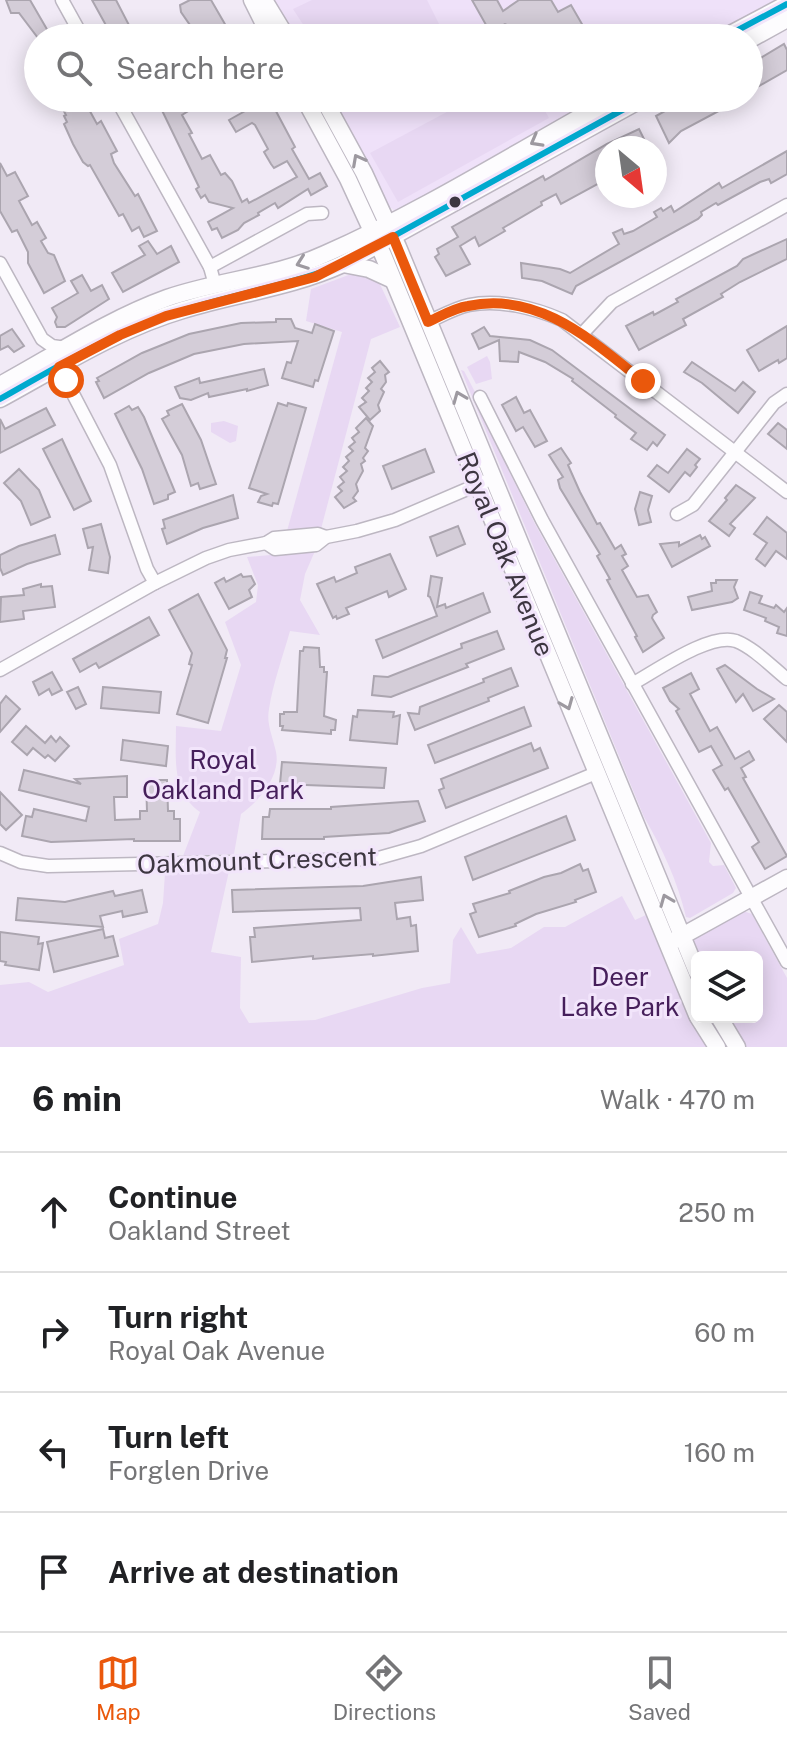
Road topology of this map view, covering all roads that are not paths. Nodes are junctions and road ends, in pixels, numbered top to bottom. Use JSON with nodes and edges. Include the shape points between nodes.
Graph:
{"nodes":[{"id":1,"x":62,"y":0,"type":"edge"},
{"id":2,"x":252,"y":0,"type":"edge"},
{"id":3,"x":264,"y":0,"type":"edge"},
{"id":4,"x":787,"y":4,"type":"edge"},
{"id":5,"x":787,"y":19,"type":"edge"},
{"id":6,"x":75,"y":24,"type":"edge"},
{"id":7,"x":264,"y":24,"type":"edge"},
{"id":8,"x":279,"y":24,"type":"edge"},
{"id":9,"x":749,"y":24,"type":"edge"},
{"id":10,"x":763,"y":32,"type":"edge"},
{"id":11,"x":124,"y":112,"type":"edge"},
{"id":12,"x":312,"y":112,"type":"edge"},
{"id":13,"x":331,"y":112,"type":"edge"},
{"id":14,"x":590,"y":112,"type":"edge"},
{"id":15,"x":617,"y":112,"type":"edge"},
{"id":16,"x":787,"y":205,"type":"edge"},
{"id":17,"x":322,"y":213,"type":"dead end"},
{"id":18,"x":383,"y":234,"type":"junction"},
{"id":19,"x":0,"y":263,"type":"edge"},
{"id":20,"x":343,"y":264,"type":"junction"},
{"id":21,"x":210,"y":267,"type":"junction"},
{"id":22,"x":393,"y":280,"type":"junction"},
{"id":23,"x":215,"y":285,"type":"junction"},
{"id":24,"x":428,"y":322,"type":"junction"},
{"id":25,"x":582,"y":334,"type":"junction"},
{"id":26,"x":42,"y":339,"type":"junction"},
{"id":27,"x":67,"y":348,"type":"junction"},
{"id":28,"x":38,"y":364,"type":"junction"},
{"id":29,"x":59,"y":367,"type":"junction"},
{"id":30,"x":0,"y":385,"type":"edge"},
{"id":31,"x":787,"y":394,"type":"edge"},
{"id":32,"x":480,"y":397,"type":"dead end"},
{"id":33,"x":0,"y":399,"type":"edge"},
{"id":34,"x":736,"y":452,"type":"junction"},
{"id":35,"x":485,"y":482,"type":"junction"},
{"id":36,"x":787,"y":492,"type":"edge"},
{"id":37,"x":677,"y":514,"type":"dead end"},
{"id":38,"x":155,"y":583,"type":"junction"},
{"id":39,"x":0,"y":670,"type":"edge"},
{"id":40,"x":787,"y":679,"type":"edge"},
{"id":41,"x":632,"y":684,"type":"junction"},
{"id":42,"x":596,"y":773,"type":"junction"},
{"id":43,"x":0,"y":853,"type":"edge"},
{"id":44,"x":787,"y":878,"type":"edge"},
{"id":45,"x":751,"y":898,"type":"junction"},
{"id":46,"x":674,"y":940,"type":"junction"},
{"id":47,"x":787,"y":962,"type":"edge"},
{"id":48,"x":691,"y":964,"type":"edge"},
{"id":49,"x":691,"y":994,"type":"edge"},
{"id":50,"x":702,"y":1023,"type":"edge"},
{"id":51,"x":723,"y":1023,"type":"edge"},
{"id":52,"x":717,"y":1047,"type":"edge"},
{"id":53,"x":737,"y":1047,"type":"edge"}],
"edges":[{"from":1,"to":6,"type":"street"},
{"from":2,"to":7,"type":"main road"},
{"from":3,"to":8,"type":"main road"},
{"from":4,"to":9,"type":"main road"},
{"from":5,"to":10,"type":"main road"},
{"from":11,"to":21,"type":"street"},
{"from":12,"to":18,"type":"main road","name":"Royal Oak Avenue"},
{"from":18,"to":13,"type":"main road","name":"Royal Oak Avenue","one_way":true,"via":[[364,173]]},
{"from":14,"to":18,"type":"main road","one_way":true},
{"from":15,"to":18,"type":"main road"},
{"from":16,"to":25,"type":"street","via":[[612,302]]},
{"from":17,"to":21,"type":"street","via":[[307,214]]},
{"from":18,"to":20,"type":"main road"},
{"from":18,"to":22,"type":"main road","name":"Royal Oak Avenue"},
{"from":18,"to":23,"type":"main road","one_way":true,"via":[[273,273]]},
{"from":18,"to":24,"type":"main road","name":"Royal Oak Avenue"},
{"from":19,"to":26,"type":"street"},
{"from":20,"to":22,"type":"main road"},
{"from":20,"to":29,"type":"main road","via":[[298,283],[174,313]]},
{"from":21,"to":23,"type":"street"},
{"from":22,"to":35,"type":"main road","name":"Royal Oak Avenue"},
{"from":23,"to":27,"type":"main road","via":[[145,307]]},
{"from":24,"to":25,"type":"street","via":[[469,305],[505,305],[548,314]]},
{"from":35,"to":24,"type":"main road","name":"Royal Oak Avenue","one_way":true},
{"from":25,"to":34,"type":"street"},
{"from":26,"to":27,"type":"street"},
{"from":26,"to":28,"type":"street"},
{"from":27,"to":28,"type":"main road"},
{"from":27,"to":29,"type":"main road"},
{"from":28,"to":29,"type":"main road"},
{"from":28,"to":30,"type":"main road"},
{"from":29,"to":33,"type":"main road"},
{"from":29,"to":38,"type":"street","via":[[110,465]]},
{"from":31,"to":34,"type":"street"},
{"from":32,"to":41,"type":"street","name":"Royal Oak Avenue"},
{"from":34,"to":36,"type":"street"},
{"from":34,"to":37,"type":"street","via":[[693,505]]},
{"from":35,"to":38,"type":"street","via":[[395,520],[326,537],[274,538],[215,555]]},
{"from":35,"to":42,"type":"main road","name":"Royal Oak Avenue","one_way":true},
{"from":46,"to":35,"type":"main road","name":"Royal Oak Avenue","one_way":true},
{"from":38,"to":39,"type":"street"},
{"from":40,"to":41,"type":"street","via":[[745,646],[726,639],[708,643]]},
{"from":41,"to":45,"type":"street","name":"Royal Oak Avenue"},
{"from":42,"to":43,"type":"street","name":"Oakmount Crescent","via":[[421,846],[375,859],[48,866]]},
{"from":42,"to":46,"type":"main road","name":"Royal Oak Avenue"},
{"from":44,"to":45,"type":"main road"},
{"from":45,"to":46,"type":"main road"},
{"from":45,"to":47,"type":"street","name":"Royal Oak Avenue"},
{"from":46,"to":48,"type":"main road","name":"Royal Oak Avenue"},
{"from":46,"to":49,"type":"main road","name":"Royal Oak Avenue"},
{"from":50,"to":52,"type":"main road","name":"Royal Oak Avenue"},
{"from":51,"to":53,"type":"main road"}]}
